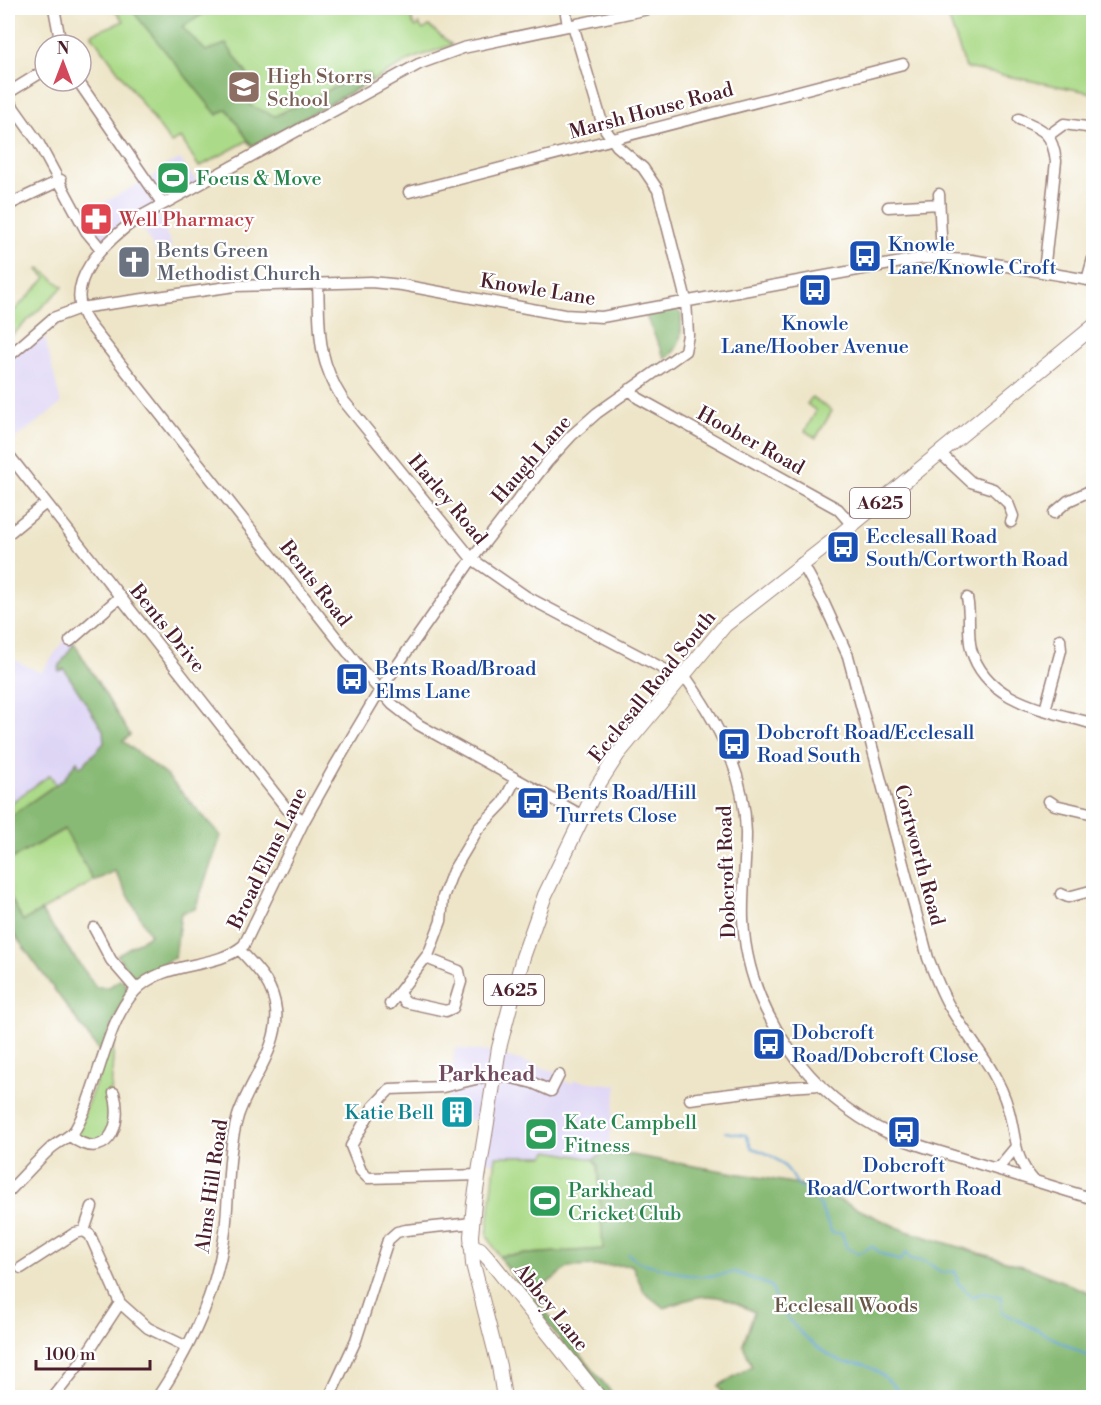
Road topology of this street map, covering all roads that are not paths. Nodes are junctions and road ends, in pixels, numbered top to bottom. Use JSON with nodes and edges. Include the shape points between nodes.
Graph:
{"nodes":[{"id":1,"x":54,"y":8,"type":"edge"},
{"id":2,"x":565,"y":8,"type":"edge"},
{"id":3,"x":653,"y":8,"type":"edge"},
{"id":4,"x":571,"y":26,"type":"junction"},
{"id":5,"x":59,"y":33,"type":"edge"},
{"id":6,"x":903,"y":64,"type":"dead end"},
{"id":7,"x":33,"y":77,"type":"edge"},
{"id":8,"x":8,"y":93,"type":"edge"},
{"id":9,"x":86,"y":93,"type":"edge"},
{"id":10,"x":8,"y":100,"type":"edge"},
{"id":11,"x":1019,"y":119,"type":"dead end"},
{"id":12,"x":1094,"y":128,"type":"edge"},
{"id":13,"x":1049,"y":135,"type":"junction"},
{"id":14,"x":611,"y":139,"type":"junction"},
{"id":15,"x":61,"y":180,"type":"junction"},
{"id":16,"x":409,"y":192,"type":"dead end"},
{"id":17,"x":162,"y":203,"type":"junction"},
{"id":18,"x":8,"y":205,"type":"edge"},
{"id":19,"x":888,"y":207,"type":"dead end"},
{"id":20,"x":101,"y":249,"type":"junction"},
{"id":21,"x":1094,"y":255,"type":"edge"},
{"id":22,"x":942,"y":257,"type":"junction"},
{"id":23,"x":1044,"y":272,"type":"junction"},
{"id":24,"x":1090,"y":281,"type":"edge"},
{"id":25,"x":318,"y":283,"type":"junction"},
{"id":26,"x":686,"y":300,"type":"junction"},
{"id":27,"x":80,"y":308,"type":"junction"},
{"id":28,"x":1094,"y":326,"type":"edge"},
{"id":29,"x":8,"y":357,"type":"edge"},
{"id":30,"x":630,"y":389,"type":"junction"},
{"id":31,"x":939,"y":452,"type":"junction"},
{"id":32,"x":8,"y":454,"type":"edge"},
{"id":33,"x":1094,"y":489,"type":"edge"},
{"id":34,"x":46,"y":503,"type":"junction"},
{"id":35,"x":1054,"y":513,"type":"dead end"},
{"id":36,"x":1011,"y":522,"type":"dead end"},
{"id":37,"x":852,"y":525,"type":"junction"},
{"id":38,"x":8,"y":534,"type":"edge"},
{"id":39,"x":472,"y":559,"type":"junction"},
{"id":40,"x":802,"y":563,"type":"junction"},
{"id":41,"x":120,"y":597,"type":"junction"},
{"id":42,"x":967,"y":598,"type":"dead end"},
{"id":43,"x":1060,"y":639,"type":"dead end"},
{"id":44,"x":70,"y":641,"type":"dead end"},
{"id":45,"x":682,"y":677,"type":"junction"},
{"id":46,"x":380,"y":690,"type":"junction"},
{"id":47,"x":1045,"y":710,"type":"junction"},
{"id":48,"x":1094,"y":724,"type":"edge"},
{"id":49,"x":515,"y":780,"type":"junction"},
{"id":50,"x":1049,"y":801,"type":"dead end"},
{"id":51,"x":1094,"y":814,"type":"edge"},
{"id":52,"x":583,"y":816,"type":"junction"},
{"id":53,"x":304,"y":821,"type":"junction"},
{"id":54,"x":1094,"y":890,"type":"edge"},
{"id":55,"x":1061,"y":894,"type":"dead end"},
{"id":56,"x":94,"y":927,"type":"dead end"},
{"id":57,"x":238,"y":949,"type":"junction"},
{"id":58,"x":426,"y":958,"type":"junction"},
{"id":59,"x":136,"y":989,"type":"junction"},
{"id":60,"x":399,"y":993,"type":"junction"},
{"id":61,"x":390,"y":1004,"type":"dead end"},
{"id":62,"x":496,"y":1074,"type":"junction"},
{"id":63,"x":559,"y":1075,"type":"dead end"},
{"id":64,"x":820,"y":1085,"type":"junction"},
{"id":65,"x":114,"y":1093,"type":"dead end"},
{"id":66,"x":690,"y":1099,"type":"dead end"},
{"id":67,"x":70,"y":1136,"type":"junction"},
{"id":68,"x":1015,"y":1148,"type":"junction"},
{"id":69,"x":993,"y":1168,"type":"junction"},
{"id":70,"x":480,"y":1175,"type":"junction"},
{"id":71,"x":1035,"y":1181,"type":"junction"},
{"id":72,"x":8,"y":1192,"type":"edge"},
{"id":73,"x":1094,"y":1199,"type":"edge"},
{"id":74,"x":92,"y":1207,"type":"dead end"},
{"id":75,"x":472,"y":1223,"type":"junction"},
{"id":76,"x":84,"y":1231,"type":"junction"},
{"id":77,"x":471,"y":1246,"type":"junction"},
{"id":78,"x":490,"y":1261,"type":"junction"},
{"id":79,"x":21,"y":1268,"type":"dead end"},
{"id":80,"x":475,"y":1278,"type":"junction"},
{"id":81,"x":120,"y":1303,"type":"junction"},
{"id":82,"x":187,"y":1347,"type":"junction"},
{"id":83,"x":53,"y":1398,"type":"edge"},
{"id":84,"x":157,"y":1398,"type":"edge"},
{"id":85,"x":329,"y":1398,"type":"edge"},
{"id":86,"x":504,"y":1398,"type":"edge"},
{"id":87,"x":600,"y":1398,"type":"edge"}],
"edges":[{"from":1,"to":5,"type":"street"},
{"from":2,"to":4,"type":"street"},
{"from":3,"to":4,"type":"street"},
{"from":4,"to":14,"type":"street","via":[[603,126]]},
{"from":4,"to":17,"type":"street","via":[[463,48],[419,64]]},
{"from":6,"to":14,"type":"street","name":"Marsh House Road"},
{"from":7,"to":8,"type":"street"},
{"from":9,"to":17,"type":"street"},
{"from":10,"to":15,"type":"street"},
{"from":11,"to":13,"type":"street"},
{"from":12,"to":13,"type":"street","via":[[1064,124]]},
{"from":13,"to":23,"type":"street","via":[[1056,161]]},
{"from":14,"to":16,"type":"street","name":"Marsh House Road"},
{"from":14,"to":26,"type":"street","via":[[643,168],[658,190]]},
{"from":15,"to":18,"type":"street"},
{"from":15,"to":20,"type":"street","via":[[86,231]]},
{"from":17,"to":20,"type":"street","via":[[124,227]]},
{"from":19,"to":22,"type":"street","via":[[939,199]]},
{"from":20,"to":27,"type":"street","via":[[82,278]]},
{"from":21,"to":24,"type":"street"},
{"from":22,"to":23,"type":"street","name":"Knowle Lane"},
{"from":22,"to":26,"type":"street","name":"Knowle Lane"},
{"from":23,"to":24,"type":"street","name":"Knowle Lane"},
{"from":25,"to":26,"type":"street","name":"Knowle Lane","via":[[402,285],[585,317],[619,316]]},
{"from":25,"to":27,"type":"street","name":"Knowle Lane","via":[[198,290]]},
{"from":25,"to":39,"type":"street","name":"Harley Road","via":[[323,362],[332,382]]},
{"from":26,"to":30,"type":"street","name":"Haugh Lane","via":[[685,351]]},
{"from":27,"to":29,"type":"street","name":"Knowle Lane","via":[[53,318]]},
{"from":27,"to":46,"type":"street","name":"Bents Road","via":[[96,334]]},
{"from":28,"to":31,"type":"main road","name":"Ecclesall Road South","number":"A625"},
{"from":30,"to":37,"type":"street","name":"Hoober Road","via":[[638,398],[838,509]]},
{"from":30,"to":39,"type":"street","name":"Haugh Lane","via":[[584,424],[548,461]]},
{"from":31,"to":36,"type":"street","via":[[971,482],[993,489],[1008,503]]},
{"from":31,"to":37,"type":"main road","name":"Ecclesall Road South","number":"A625"},
{"from":32,"to":34,"type":"street","name":"Bents Drive"},
{"from":33,"to":35,"type":"street","via":[[1068,501]]},
{"from":34,"to":38,"type":"street"},
{"from":34,"to":41,"type":"street","name":"Bents Drive"},
{"from":37,"to":40,"type":"main road","name":"Ecclesall Road South","number":"A625"},
{"from":39,"to":45,"type":"street","name":"Harley Road","via":[[527,597]]},
{"from":39,"to":46,"type":"street","name":"Haugh Lane"},
{"from":40,"to":45,"type":"main road","name":"Ecclesall Road South","number":"A625","via":[[725,625]]},
{"from":40,"to":68,"type":"street","name":"Cortworth Road","via":[[848,656],[928,958],[951,1011],[999,1080]]},
{"from":41,"to":44,"type":"street"},
{"from":41,"to":53,"type":"street","name":"Bents Drive","via":[[287,809]]},
{"from":42,"to":47,"type":"street","via":[[970,646],[987,678],[1012,700]]},
{"from":43,"to":47,"type":"street"},
{"from":45,"to":52,"type":"main road","name":"Ecclesall Road South","number":"A625","via":[[618,754]]},
{"from":45,"to":64,"type":"street","name":"Dobcroft Road","via":[[727,746],[741,787],[746,832],[743,921],[751,974],[775,1028]]},
{"from":46,"to":49,"type":"street","name":"Bents Road","via":[[419,725]]},
{"from":46,"to":53,"type":"street","name":"Broad Elms Lane"},
{"from":47,"to":48,"type":"street"},
{"from":49,"to":52,"type":"street","name":"Bents Road"},
{"from":49,"to":58,"type":"street","via":[[503,803],[478,829],[449,878],[441,921]]},
{"from":50,"to":51,"type":"street"},
{"from":52,"to":62,"type":"main road","name":"Ecclesall Road South","number":"A625","via":[[531,929],[499,1048]]},
{"from":53,"to":57,"type":"street","name":"Broad Elms Lane","via":[[248,939]]},
{"from":54,"to":55,"type":"street","via":[[1068,897]]},
{"from":56,"to":59,"type":"street","via":[[111,960]]},
{"from":57,"to":59,"type":"street","name":"Broad Elms Lane","via":[[224,957],[170,969]]},
{"from":57,"to":82,"type":"street","name":"Alms Hill Road","via":[[270,985],[276,1026],[239,1115],[229,1158],[218,1266]]},
{"from":58,"to":60,"type":"street"},
{"from":58,"to":60,"type":"street","via":[[459,971],[453,1008],[446,1011],[405,1002]]},
{"from":59,"to":67,"type":"street"},
{"from":60,"to":61,"type":"street"},
{"from":62,"to":63,"type":"street","via":[[551,1091]]},
{"from":62,"to":70,"type":"main road","name":"Ecclesall Road South","number":"A625"},
{"from":62,"to":70,"type":"street","via":[[443,1087],[390,1089],[372,1107],[351,1146],[368,1178]]},
{"from":64,"to":66,"type":"street"},
{"from":64,"to":69,"type":"street","name":"Dobcroft Road","via":[[889,1134]]},
{"from":65,"to":67,"type":"street","via":[[114,1130],[106,1142],[88,1146]]},
{"from":67,"to":72,"type":"street","via":[[49,1150]]},
{"from":68,"to":69,"type":"street","via":[[1000,1166]]},
{"from":68,"to":71,"type":"street","name":"Cortworth Road","via":[[1024,1169]]},
{"from":69,"to":71,"type":"street","name":"Dobcroft Road"},
{"from":70,"to":75,"type":"main road","name":"Ecclesall Road South","number":"A625"},
{"from":71,"to":73,"type":"street","name":"Dobcroft Road"},
{"from":74,"to":76,"type":"street"},
{"from":75,"to":77,"type":"main road","name":"Ecclesall Road South","number":"A625"},
{"from":75,"to":78,"type":"main road"},
{"from":75,"to":85,"type":"street","via":[[406,1230],[388,1240],[356,1340]]},
{"from":76,"to":79,"type":"street"},
{"from":76,"to":81,"type":"street","via":[[90,1235]]},
{"from":77,"to":78,"type":"main road","name":"Abbey Lane","via":[[480,1249]]},
{"from":77,"to":80,"type":"main road","name":"Ecclesall Road South","number":"A625"},
{"from":78,"to":80,"type":"main road","via":[[480,1267]]},
{"from":78,"to":87,"type":"main road","name":"Abbey Lane"},
{"from":80,"to":86,"type":"main road","name":"Ecclesall Road South","number":"A625"},
{"from":81,"to":82,"type":"street","via":[[148,1328]]},
{"from":81,"to":83,"type":"street"},
{"from":82,"to":84,"type":"street","name":"Alms Hill Road"}]}
